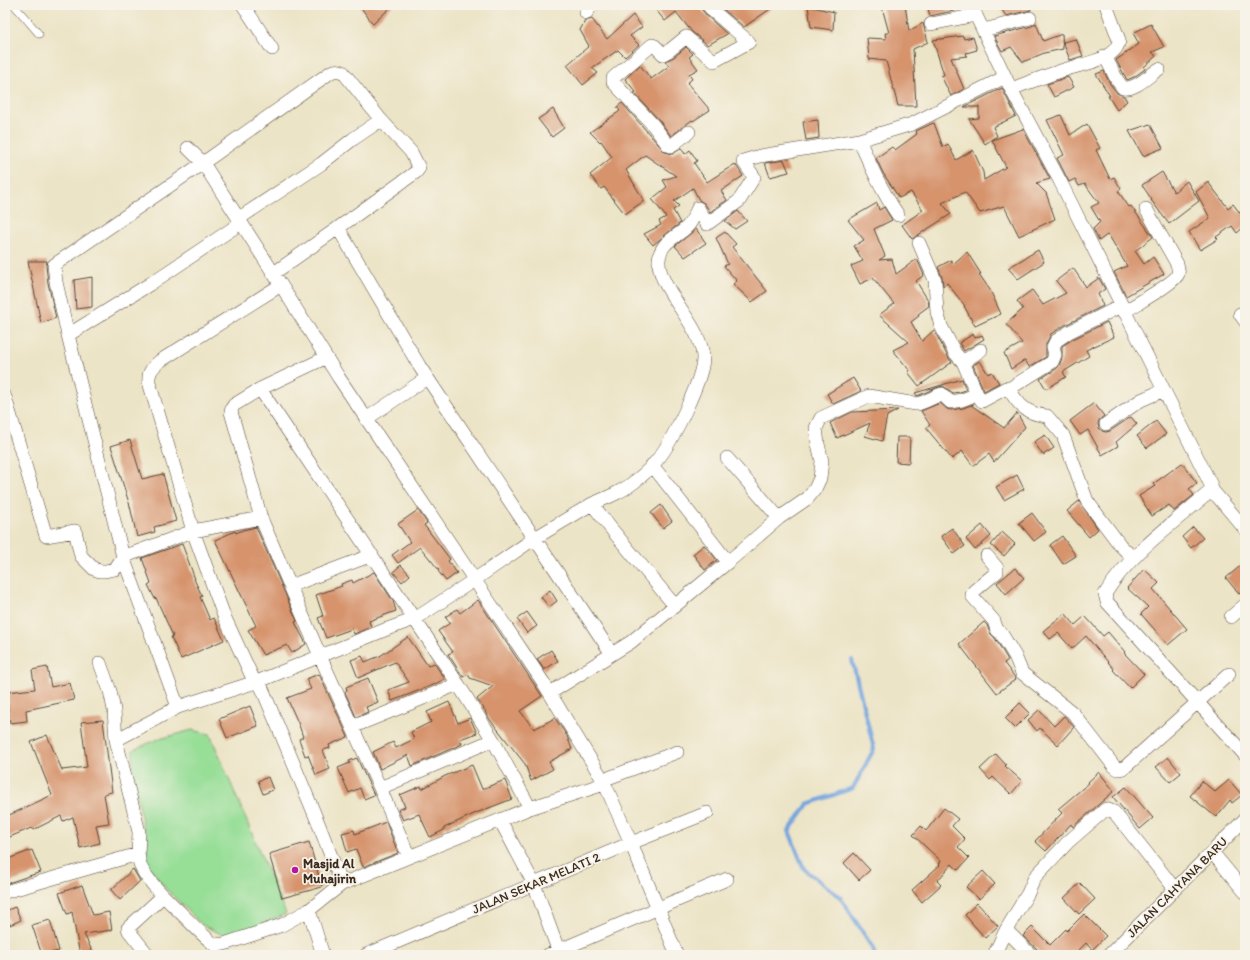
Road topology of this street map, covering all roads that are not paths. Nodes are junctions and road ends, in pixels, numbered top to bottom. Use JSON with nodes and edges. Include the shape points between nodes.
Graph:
{"nodes":[{"id":1,"x":14,"y":5,"type":"edge"},
{"id":2,"x":243,"y":5,"type":"edge"},
{"id":3,"x":708,"y":5,"type":"edge"},
{"id":4,"x":1106,"y":5,"type":"edge"},
{"id":5,"x":973,"y":10,"type":"edge"},
{"id":6,"x":1030,"y":18,"type":"dead end"},
{"id":7,"x":931,"y":24,"type":"dead end"},
{"id":8,"x":984,"y":30,"type":"junction"},
{"id":9,"x":39,"y":34,"type":"dead end"},
{"id":10,"x":272,"y":50,"type":"dead end"},
{"id":11,"x":1105,"y":56,"type":"junction"},
{"id":12,"x":1158,"y":69,"type":"dead end"},
{"id":13,"x":1008,"y":83,"type":"junction"},
{"id":14,"x":382,"y":120,"type":"junction"},
{"id":15,"x":689,"y":132,"type":"dead end"},
{"id":16,"x":859,"y":140,"type":"junction"},
{"id":17,"x":188,"y":148,"type":"dead end"},
{"id":18,"x":203,"y":163,"type":"junction"},
{"id":19,"x":1146,"y":209,"type":"dead end"},
{"id":20,"x":898,"y":215,"type":"dead end"},
{"id":21,"x":239,"y":221,"type":"junction"},
{"id":22,"x":338,"y":228,"type":"junction"},
{"id":23,"x":919,"y":243,"type":"dead end"},
{"id":24,"x":274,"y":273,"type":"junction"},
{"id":25,"x":282,"y":285,"type":"junction"},
{"id":26,"x":1123,"y":309,"type":"junction"},
{"id":27,"x":68,"y":335,"type":"junction"},
{"id":28,"x":981,"y":350,"type":"dead end"},
{"id":29,"x":325,"y":358,"type":"junction"},
{"id":30,"x":963,"y":362,"type":"junction"},
{"id":31,"x":427,"y":378,"type":"junction"},
{"id":32,"x":260,"y":388,"type":"junction"},
{"id":33,"x":1009,"y":389,"type":"junction"},
{"id":34,"x":1164,"y":390,"type":"junction"},
{"id":35,"x":976,"y":394,"type":"junction"},
{"id":36,"x":5,"y":397,"type":"edge"},
{"id":37,"x":366,"y":419,"type":"junction"},
{"id":38,"x":1106,"y":424,"type":"dead end"},
{"id":39,"x":727,"y":458,"type":"dead end"},
{"id":40,"x":652,"y":465,"type":"junction"},
{"id":41,"x":1212,"y":490,"type":"junction"},
{"id":42,"x":587,"y":507,"type":"junction"},
{"id":43,"x":261,"y":518,"type":"junction"},
{"id":44,"x":779,"y":518,"type":"junction"},
{"id":45,"x":1245,"y":529,"type":"edge"},
{"id":46,"x":193,"y":531,"type":"junction"},
{"id":47,"x":535,"y":538,"type":"junction"},
{"id":48,"x":372,"y":555,"type":"junction"},
{"id":49,"x":987,"y":556,"type":"dead end"},
{"id":50,"x":123,"y":557,"type":"junction"},
{"id":51,"x":1133,"y":558,"type":"junction"},
{"id":52,"x":728,"y":562,"type":"junction"},
{"id":53,"x":474,"y":580,"type":"junction"},
{"id":54,"x":290,"y":586,"type":"junction"},
{"id":55,"x":1245,"y":605,"type":"edge"},
{"id":56,"x":675,"y":606,"type":"junction"},
{"id":57,"x":1231,"y":617,"type":"dead end"},
{"id":58,"x":415,"y":619,"type":"junction"},
{"id":59,"x":612,"y":654,"type":"junction"},
{"id":60,"x":320,"y":656,"type":"junction"},
{"id":61,"x":100,"y":663,"type":"dead end"},
{"id":62,"x":1229,"y":674,"type":"dead end"},
{"id":63,"x":257,"y":682,"type":"junction"},
{"id":64,"x":458,"y":684,"type":"junction"},
{"id":65,"x":550,"y":693,"type":"junction"},
{"id":66,"x":1198,"y":703,"type":"junction"},
{"id":67,"x":178,"y":707,"type":"junction"},
{"id":68,"x":352,"y":727,"type":"junction"},
{"id":69,"x":116,"y":740,"type":"junction"},
{"id":70,"x":493,"y":740,"type":"junction"},
{"id":71,"x":677,"y":752,"type":"dead end"},
{"id":72,"x":1245,"y":755,"type":"edge"},
{"id":73,"x":603,"y":782,"type":"junction"},
{"id":74,"x":380,"y":788,"type":"junction"},
{"id":75,"x":530,"y":808,"type":"junction"},
{"id":76,"x":707,"y":813,"type":"dead end"},
{"id":77,"x":1245,"y":819,"type":"edge"},
{"id":78,"x":500,"y":820,"type":"junction"},
{"id":79,"x":632,"y":843,"type":"junction"},
{"id":80,"x":1212,"y":852,"type":"junction"},
{"id":81,"x":138,"y":854,"type":"junction"},
{"id":82,"x":409,"y":857,"type":"junction"},
{"id":83,"x":727,"y":879,"type":"dead end"},
{"id":84,"x":1238,"y":883,"type":"edge"},
{"id":85,"x":342,"y":884,"type":"junction"},
{"id":86,"x":534,"y":884,"type":"junction"},
{"id":87,"x":1175,"y":889,"type":"junction"},
{"id":88,"x":5,"y":892,"type":"edge"},
{"id":89,"x":163,"y":896,"type":"junction"},
{"id":90,"x":658,"y":909,"type":"junction"},
{"id":91,"x":308,"y":910,"type":"junction"},
{"id":92,"x":1006,"y":930,"type":"junction"},
{"id":93,"x":555,"y":954,"type":"edge"},
{"id":94,"x":148,"y":955,"type":"edge"},
{"id":95,"x":322,"y":955,"type":"edge"},
{"id":96,"x":366,"y":955,"type":"edge"},
{"id":97,"x":677,"y":955,"type":"edge"},
{"id":98,"x":994,"y":955,"type":"edge"},
{"id":99,"x":1031,"y":955,"type":"edge"},
{"id":100,"x":1109,"y":955,"type":"edge"}],
"edges":[{"from":1,"to":9,"type":"lane"},
{"from":2,"to":10,"type":"street"},
{"from":3,"to":15,"type":"street","via":[[749,42],[714,61],[686,37],[663,54],[652,45],[613,78],[613,82],[668,145],[671,146]]},
{"from":4,"to":11,"type":"street","via":[[1119,40],[1114,50]]},
{"from":5,"to":7,"type":"street"},
{"from":5,"to":8,"type":"street"},
{"from":6,"to":8,"type":"street"},
{"from":8,"to":13,"type":"street"},
{"from":11,"to":12,"type":"street","via":[[1124,88],[1133,87]]},
{"from":11,"to":13,"type":"street","via":[[1090,64]]},
{"from":13,"to":16,"type":"street","via":[[912,124]]},
{"from":13,"to":26,"type":"street"},
{"from":14,"to":18,"type":"street","via":[[343,72],[336,70]]},
{"from":14,"to":21,"type":"street"},
{"from":14,"to":22,"type":"street","via":[[411,152],[419,168],[413,175]]},
{"from":16,"to":20,"type":"street","via":[[877,179]]},
{"from":16,"to":40,"type":"street","via":[[743,161],[754,177],[739,201],[707,224],[698,208],[688,226],[661,249],[659,270],[698,338],[703,358],[700,375],[689,403],[670,442]]},
{"from":17,"to":18,"type":"street"},
{"from":18,"to":21,"type":"street"},
{"from":18,"to":27,"type":"street","via":[[54,264]]},
{"from":19,"to":26,"type":"street","via":[[1179,270],[1171,282]]},
{"from":21,"to":24,"type":"street"},
{"from":21,"to":27,"type":"street","via":[[150,284]]},
{"from":22,"to":24,"type":"street"},
{"from":22,"to":31,"type":"street"},
{"from":23,"to":30,"type":"street","via":[[937,287],[941,326],[955,353]]},
{"from":24,"to":25,"type":"street"},
{"from":25,"to":29,"type":"street"},
{"from":25,"to":46,"type":"street","via":[[160,361],[149,375]]},
{"from":26,"to":33,"type":"street","via":[[1069,332],[1056,341],[1052,362]]},
{"from":26,"to":34,"type":"street"},
{"from":27,"to":50,"type":"street"},
{"from":28,"to":30,"type":"street"},
{"from":29,"to":32,"type":"street"},
{"from":29,"to":37,"type":"street"},
{"from":30,"to":35,"type":"street"},
{"from":31,"to":37,"type":"street"},
{"from":31,"to":47,"type":"street"},
{"from":32,"to":43,"type":"street","via":[[234,405],[231,412]]},
{"from":32,"to":48,"type":"street"},
{"from":33,"to":35,"type":"street","via":[[1006,388],[982,401]]},
{"from":33,"to":51,"type":"street","via":[[1026,410],[1035,415],[1047,416],[1063,435],[1087,501]]},
{"from":34,"to":38,"type":"street","via":[[1141,400]]},
{"from":34,"to":41,"type":"street"},
{"from":35,"to":44,"type":"street","via":[[950,402],[942,394],[916,404],[869,396],[821,418],[816,428],[822,461],[820,478],[808,498]]},
{"from":36,"to":50,"type":"street","via":[[46,536],[75,531],[81,556],[94,569],[100,571],[115,569]]},
{"from":37,"to":53,"type":"street"},
{"from":39,"to":44,"type":"street"},
{"from":40,"to":42,"type":"street","via":[[620,492]]},
{"from":40,"to":52,"type":"street"},
{"from":41,"to":45,"type":"street"},
{"from":41,"to":51,"type":"street"},
{"from":42,"to":47,"type":"street"},
{"from":42,"to":56,"type":"street","via":[[613,531]]},
{"from":43,"to":46,"type":"street"},
{"from":43,"to":54,"type":"street"},
{"from":44,"to":52,"type":"street"},
{"from":46,"to":50,"type":"street"},
{"from":46,"to":63,"type":"street","via":[[224,616]]},
{"from":47,"to":53,"type":"street"},
{"from":47,"to":59,"type":"street"},
{"from":48,"to":54,"type":"street"},
{"from":48,"to":58,"type":"street"},
{"from":49,"to":66,"type":"street","via":[[997,568],[997,572],[974,591],[973,596],[994,621],[1022,673],[1072,714],[1118,769],[1124,768]]},
{"from":50,"to":67,"type":"street"},
{"from":51,"to":66,"type":"street","via":[[1105,594],[1108,602]]},
{"from":52,"to":56,"type":"street"},
{"from":53,"to":58,"type":"street"},
{"from":53,"to":65,"type":"street"},
{"from":54,"to":60,"type":"street"},
{"from":55,"to":57,"type":"street"},
{"from":56,"to":59,"type":"street"},
{"from":58,"to":60,"type":"street"},
{"from":58,"to":64,"type":"street"},
{"from":59,"to":65,"type":"street"},
{"from":60,"to":63,"type":"street"},
{"from":60,"to":68,"type":"street"},
{"from":61,"to":69,"type":"street","via":[[114,710]]},
{"from":62,"to":66,"type":"street"},
{"from":63,"to":67,"type":"street"},
{"from":63,"to":85,"type":"street"},
{"from":64,"to":68,"type":"street"},
{"from":64,"to":70,"type":"street"},
{"from":65,"to":73,"type":"street"},
{"from":66,"to":72,"type":"street"},
{"from":67,"to":69,"type":"street"},
{"from":68,"to":74,"type":"street"},
{"from":69,"to":81,"type":"street","via":[[138,832]]},
{"from":70,"to":74,"type":"street"},
{"from":70,"to":75,"type":"street"},
{"from":71,"to":73,"type":"street"},
{"from":73,"to":75,"type":"street"},
{"from":73,"to":79,"type":"street"},
{"from":74,"to":82,"type":"street"},
{"from":75,"to":78,"type":"street"},
{"from":76,"to":79,"type":"street","name":"JALAN SEKAR MELATI 2"},
{"from":77,"to":80,"type":"street","name":"JALAN CAHYANA BARU"},
{"from":78,"to":82,"type":"street"},
{"from":78,"to":86,"type":"street"},
{"from":79,"to":86,"type":"street","name":"JALAN SEKAR MELATI 2"},
{"from":79,"to":90,"type":"street"},
{"from":80,"to":84,"type":"street"},
{"from":80,"to":87,"type":"street","name":"JALAN CAHYANA BARU"},
{"from":81,"to":88,"type":"street"},
{"from":81,"to":89,"type":"street","via":[[142,868]]},
{"from":82,"to":85,"type":"street"},
{"from":83,"to":90,"type":"street"},
{"from":85,"to":91,"type":"street"},
{"from":86,"to":93,"type":"street"},
{"from":86,"to":96,"type":"street","name":"JALAN SEKAR MELATI 2"},
{"from":87,"to":92,"type":"street","via":[[1114,812],[1106,809],[1068,842],[1035,877]]},
{"from":87,"to":100,"type":"street","name":"JALAN CAHYANA BARU"},
{"from":89,"to":91,"type":"street","via":[[215,945],[282,925]]},
{"from":89,"to":94,"type":"street","via":[[128,928]]},
{"from":90,"to":93,"type":"street"},
{"from":90,"to":97,"type":"street"},
{"from":91,"to":95,"type":"street"},
{"from":92,"to":98,"type":"street"},
{"from":92,"to":99,"type":"street"}]}
